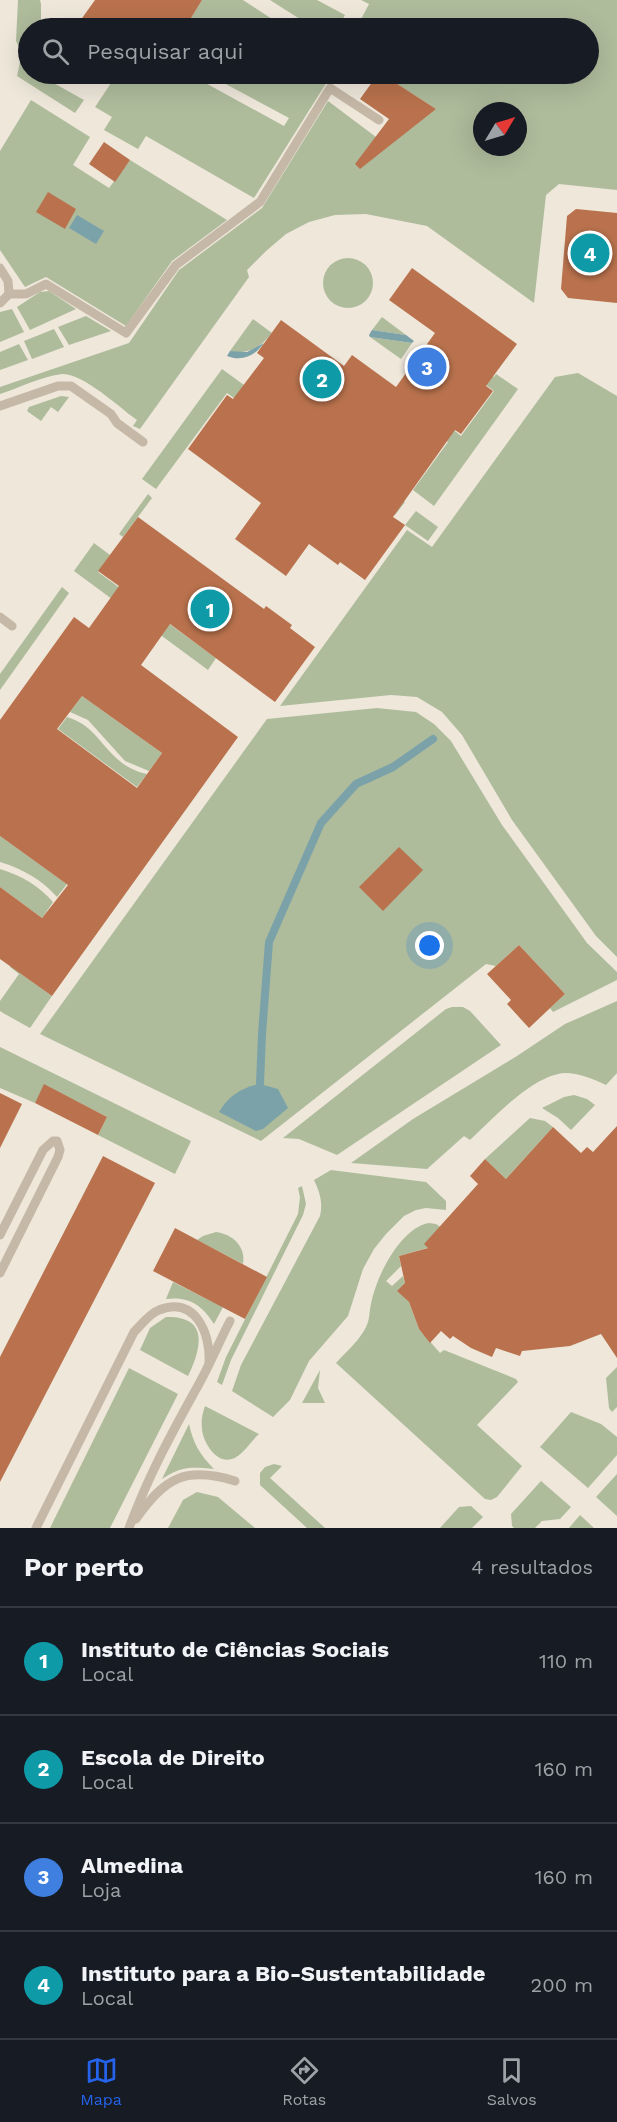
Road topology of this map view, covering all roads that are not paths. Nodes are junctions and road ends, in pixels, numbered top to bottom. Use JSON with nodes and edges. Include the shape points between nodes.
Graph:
{"nodes":[{"id":1,"x":379,"y":120,"type":"dead end"},
{"id":2,"x":0,"y":268,"type":"edge"},
{"id":3,"x":9,"y":294,"type":"junction"},
{"id":4,"x":0,"y":303,"type":"edge"},
{"id":5,"x":0,"y":406,"type":"edge"},
{"id":6,"x":143,"y":442,"type":"dead end"},
{"id":7,"x":0,"y":617,"type":"edge"},
{"id":8,"x":12,"y":626,"type":"dead end"},
{"id":9,"x":0,"y":1235,"type":"edge"},
{"id":10,"x":0,"y":1273,"type":"edge"},
{"id":11,"x":230,"y":1321,"type":"dead end"},
{"id":12,"x":209,"y":1363,"type":"junction"},
{"id":13,"x":235,"y":1481,"type":"dead end"},
{"id":14,"x":36,"y":1528,"type":"edge"},
{"id":15,"x":129,"y":1528,"type":"edge"}],
"edges":[{"from":1,"to":3,"type":"lane","via":[[330,88],[260,202],[176,265],[126,333],[46,284],[26,294]]},
{"from":2,"to":3,"type":"lane","via":[[8,281]]},
{"from":3,"to":4,"type":"lane"},
{"from":5,"to":6,"type":"lane","via":[[67,385],[111,414]]},
{"from":7,"to":8,"type":"lane"},
{"from":9,"to":10,"type":"lane","via":[[44,1149],[57,1141],[58,1157]]},
{"from":11,"to":12,"type":"lane"},
{"from":12,"to":14,"type":"lane","via":[[208,1336],[202,1322],[189,1311],[174,1307],[158,1310],[147,1319],[134,1332]]},
{"from":12,"to":15,"type":"lane","via":[[161,1451]]},
{"from":13,"to":15,"type":"lane","via":[[213,1474],[181,1476],[144,1507]]}]}
